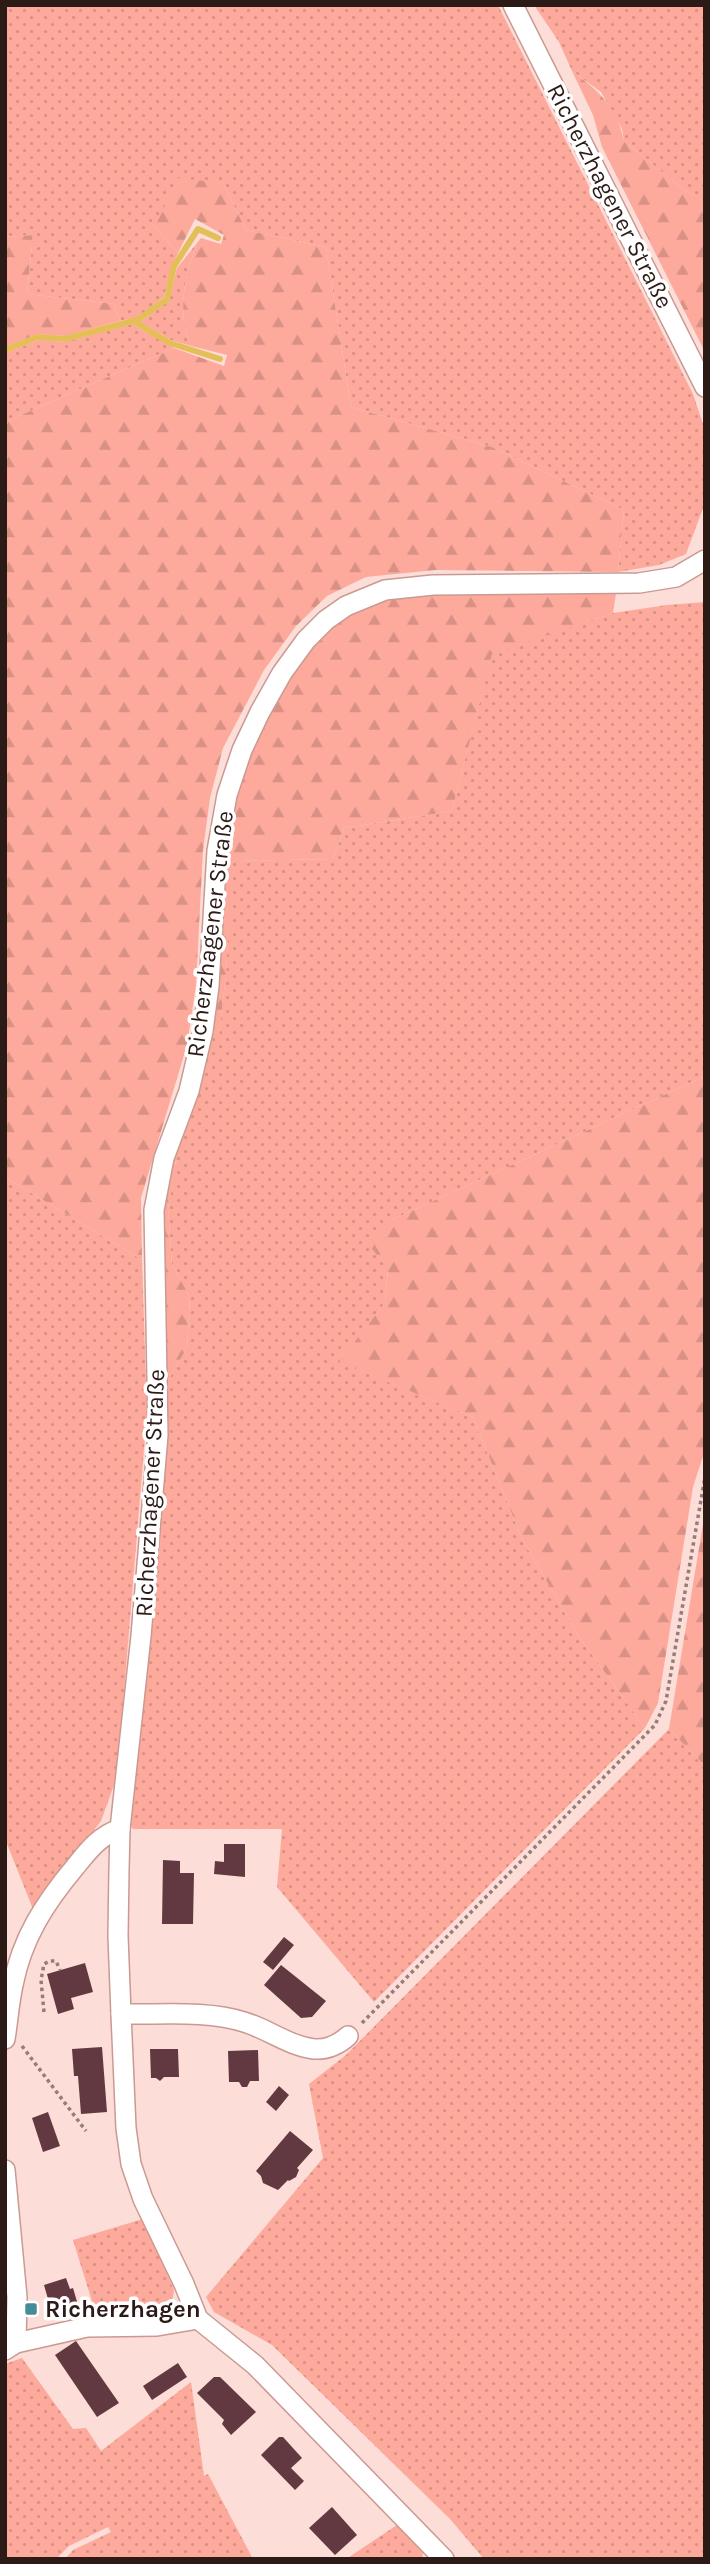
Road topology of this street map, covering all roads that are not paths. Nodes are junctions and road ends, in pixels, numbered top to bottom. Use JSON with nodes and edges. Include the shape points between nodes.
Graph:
{"nodes":[{"id":1,"x":513,"y":5,"type":"edge"},
{"id":2,"x":705,"y":387,"type":"edge"},
{"id":3,"x":705,"y":560,"type":"edge"},
{"id":4,"x":120,"y":1829,"type":"junction"},
{"id":5,"x":121,"y":2014,"type":"junction"},
{"id":6,"x":6,"y":2033,"type":"edge"},
{"id":7,"x":348,"y":2036,"type":"road end"},
{"id":8,"x":5,"y":2170,"type":"edge"},
{"id":9,"x":198,"y":2319,"type":"junction"},
{"id":10,"x":11,"y":2347,"type":"edge"},
{"id":11,"x":444,"y":2559,"type":"edge"}],
"edges":[{"from":1,"to":2,"type":"street","name":"Richerzhagener Straße"},
{"from":3,"to":4,"type":"street","name":"Richerzhagener Straße","via":[[676,577],[639,583],[416,586],[372,594],[346,606],[306,640],[282,673],[245,743],[227,795],[219,839],[203,1031],[192,1081],[164,1158],[154,1210],[158,1446]]},
{"from":4,"to":5,"type":"street"},
{"from":4,"to":6,"type":"street","via":[[92,1847],[32,1927],[12,1986]]},
{"from":5,"to":7,"type":"street","via":[[217,2016],[313,2049],[338,2045]]},
{"from":5,"to":9,"type":"street","via":[[131,2164]]},
{"from":8,"to":10,"type":"street","via":[[17,2297]]},
{"from":9,"to":10,"type":"street","via":[[157,2326],[88,2327]]},
{"from":9,"to":11,"type":"street","via":[[255,2365]]}]}
